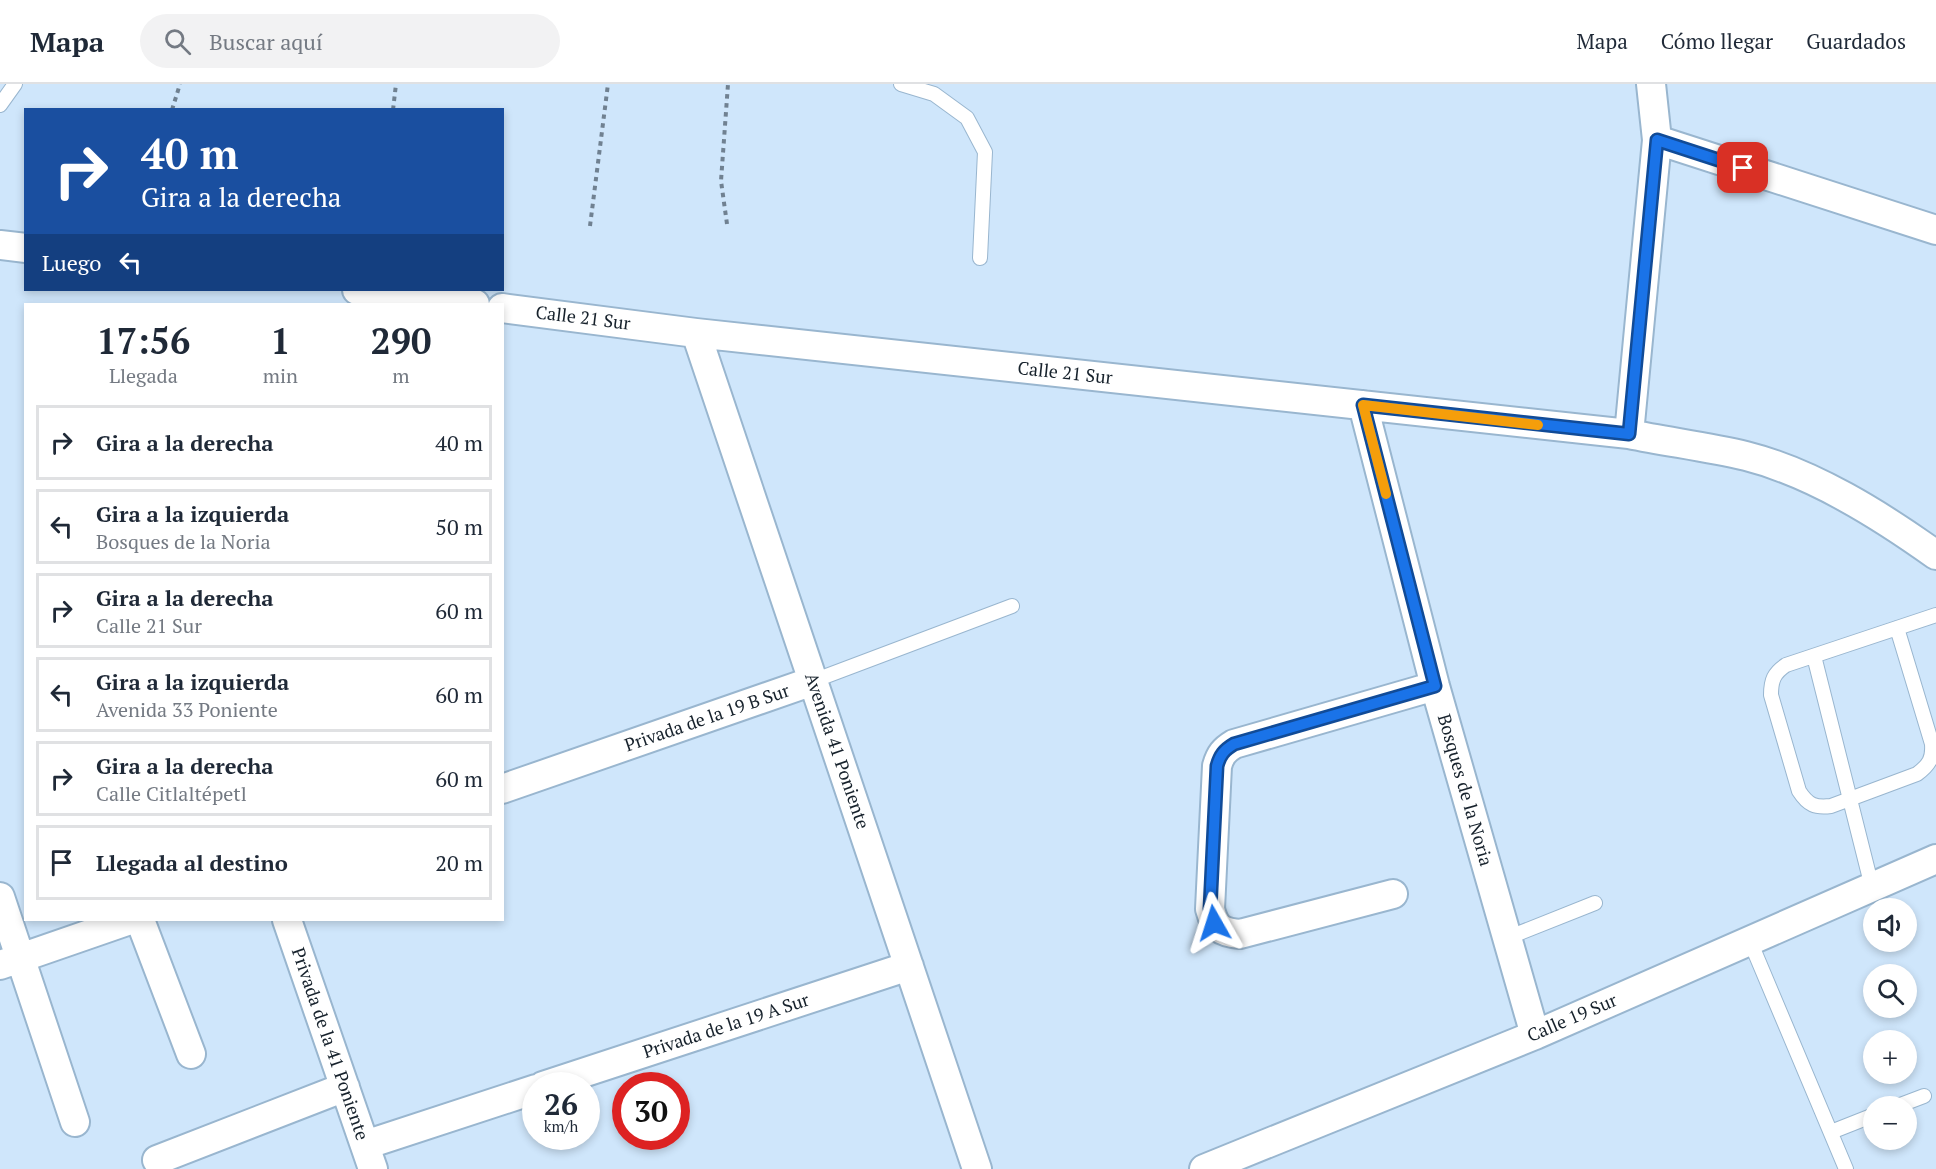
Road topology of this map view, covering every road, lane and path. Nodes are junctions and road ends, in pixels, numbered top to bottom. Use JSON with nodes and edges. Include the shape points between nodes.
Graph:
{"nodes":[{"id":1,"x":15,"y":84,"type":"edge"},
{"id":2,"x":180,"y":84,"type":"edge"},
{"id":3,"x":396,"y":84,"type":"edge"},
{"id":4,"x":608,"y":84,"type":"edge"},
{"id":5,"x":728,"y":84,"type":"edge"},
{"id":6,"x":901,"y":84,"type":"edge"},
{"id":7,"x":1651,"y":84,"type":"edge"},
{"id":8,"x":0,"y":105,"type":"edge"},
{"id":9,"x":173,"y":108,"type":"edge"},
{"id":10,"x":393,"y":108,"type":"edge"},
{"id":11,"x":1657,"y":140,"type":"junction"},
{"id":12,"x":727,"y":224,"type":"dead end"},
{"id":13,"x":590,"y":226,"type":"dead end"},
{"id":14,"x":1936,"y":230,"type":"edge"},
{"id":15,"x":0,"y":245,"type":"edge"},
{"id":16,"x":24,"y":248,"type":"edge"},
{"id":17,"x":980,"y":258,"type":"dead end"},
{"id":18,"x":365,"y":291,"type":"edge"},
{"id":19,"x":467,"y":303,"type":"edge"},
{"id":20,"x":504,"y":308,"type":"edge"},
{"id":21,"x":696,"y":333,"type":"junction"},
{"id":22,"x":1363,"y":405,"type":"junction"},
{"id":23,"x":1629,"y":434,"type":"junction"},
{"id":24,"x":1936,"y":555,"type":"edge"},
{"id":25,"x":1012,"y":606,"type":"dead end"},
{"id":26,"x":1936,"y":615,"type":"edge"},
{"id":27,"x":1897,"y":628,"type":"junction"},
{"id":28,"x":1814,"y":656,"type":"junction"},
{"id":29,"x":813,"y":681,"type":"junction"},
{"id":30,"x":1435,"y":686,"type":"junction"},
{"id":31,"x":504,"y":788,"type":"edge"},
{"id":32,"x":1851,"y":798,"type":"junction"},
{"id":33,"x":1936,"y":860,"type":"edge"},
{"id":34,"x":1872,"y":888,"type":"junction"},
{"id":35,"x":1393,"y":894,"type":"dead end"},
{"id":36,"x":0,"y":897,"type":"edge"},
{"id":37,"x":1595,"y":903,"type":"dead end"},
{"id":38,"x":127,"y":921,"type":"edge"},
{"id":39,"x":140,"y":921,"type":"edge"},
{"id":40,"x":287,"y":921,"type":"edge"},
{"id":41,"x":1507,"y":938,"type":"junction"},
{"id":42,"x":1750,"y":941,"type":"junction"},
{"id":43,"x":11,"y":961,"type":"edge"},
{"id":44,"x":909,"y":966,"type":"junction"},
{"id":45,"x":1535,"y":1035,"type":"junction"},
{"id":46,"x":191,"y":1054,"type":"dead end"},
{"id":47,"x":586,"y":1072,"type":"edge"},
{"id":48,"x":345,"y":1087,"type":"junction"},
{"id":49,"x":522,"y":1095,"type":"edge"},
{"id":50,"x":1924,"y":1096,"type":"dead end"},
{"id":51,"x":1917,"y":1099,"type":"edge"},
{"id":52,"x":1863,"y":1119,"type":"edge"},
{"id":53,"x":75,"y":1122,"type":"dead end"},
{"id":54,"x":1831,"y":1132,"type":"junction"},
{"id":55,"x":369,"y":1157,"type":"edge"},
{"id":56,"x":157,"y":1160,"type":"dead end"},
{"id":57,"x":978,"y":1169,"type":"edge"},
{"id":58,"x":1204,"y":1169,"type":"edge"},
{"id":59,"x":1846,"y":1169,"type":"edge"}],
"edges":[{"from":1,"to":8,"type":"lane"},
{"from":2,"to":9,"type":"path"},
{"from":3,"to":10,"type":"path"},
{"from":4,"to":13,"type":"path"},
{"from":5,"to":12,"type":"path","via":[[721,181]]},
{"from":6,"to":17,"type":"lane","via":[[934,94],[967,118],[985,152]]},
{"from":7,"to":11,"type":"street"},
{"from":11,"to":14,"type":"street"},
{"from":11,"to":23,"type":"street"},
{"from":15,"to":16,"type":"street"},
{"from":18,"to":19,"type":"street"},
{"from":20,"to":21,"type":"street","name":"Calle 21 Sur"},
{"from":21,"to":22,"type":"street","name":"Calle 21 Sur"},
{"from":21,"to":29,"type":"street","name":"Avenida 41 Poniente"},
{"from":22,"to":23,"type":"street","name":"Calle 21 Sur"},
{"from":22,"to":30,"type":"street","name":"Bosques de la Noria"},
{"from":23,"to":24,"type":"street","name":"Calle 21 Sur","via":[[1747,456],[1802,476],[1891,523]]},
{"from":25,"to":29,"type":"lane","name":"Privada de la 19 B Sur"},
{"from":26,"to":27,"type":"lane"},
{"from":27,"to":28,"type":"lane"},
{"from":27,"to":32,"type":"lane","via":[[1933,756],[1917,774]]},
{"from":28,"to":32,"type":"lane"},
{"from":28,"to":32,"type":"lane","via":[[1776,672],[1771,695],[1799,791],[1806,802],[1818,808]]},
{"from":29,"to":31,"type":"street","name":"Privada de la 19 B Sur"},
{"from":29,"to":44,"type":"street","name":"Avenida 41 Poniente"},
{"from":30,"to":35,"type":"street","via":[[1234,744],[1219,756],[1210,909],[1214,923],[1225,933],[1240,934]]},
{"from":30,"to":41,"type":"street","name":"Bosques de la Noria"},
{"from":32,"to":34,"type":"lane"},
{"from":33,"to":34,"type":"street","name":"Calle 19 Sur"},
{"from":34,"to":42,"type":"street","name":"Calle 19 Sur"},
{"from":36,"to":43,"type":"street"},
{"from":37,"to":41,"type":"lane"},
{"from":38,"to":43,"type":"street"},
{"from":39,"to":46,"type":"street"},
{"from":40,"to":48,"type":"street","name":"Privada de la 41 Poniente"},
{"from":41,"to":45,"type":"street","name":"Bosques de la Noria"},
{"from":42,"to":45,"type":"street","name":"Calle 19 Sur"},
{"from":42,"to":54,"type":"lane"},
{"from":43,"to":53,"type":"street"},
{"from":44,"to":47,"type":"street","name":"Privada de la 19 A Sur"},
{"from":44,"to":57,"type":"street","name":"Avenida 41 Poniente"},
{"from":45,"to":58,"type":"street","name":"Calle 19 Sur"},
{"from":48,"to":55,"type":"street","name":"Privada de la 41 Poniente"},
{"from":48,"to":56,"type":"street"},
{"from":49,"to":55,"type":"street"},
{"from":50,"to":51,"type":"lane"},
{"from":52,"to":54,"type":"lane"},
{"from":54,"to":59,"type":"lane"}]}
